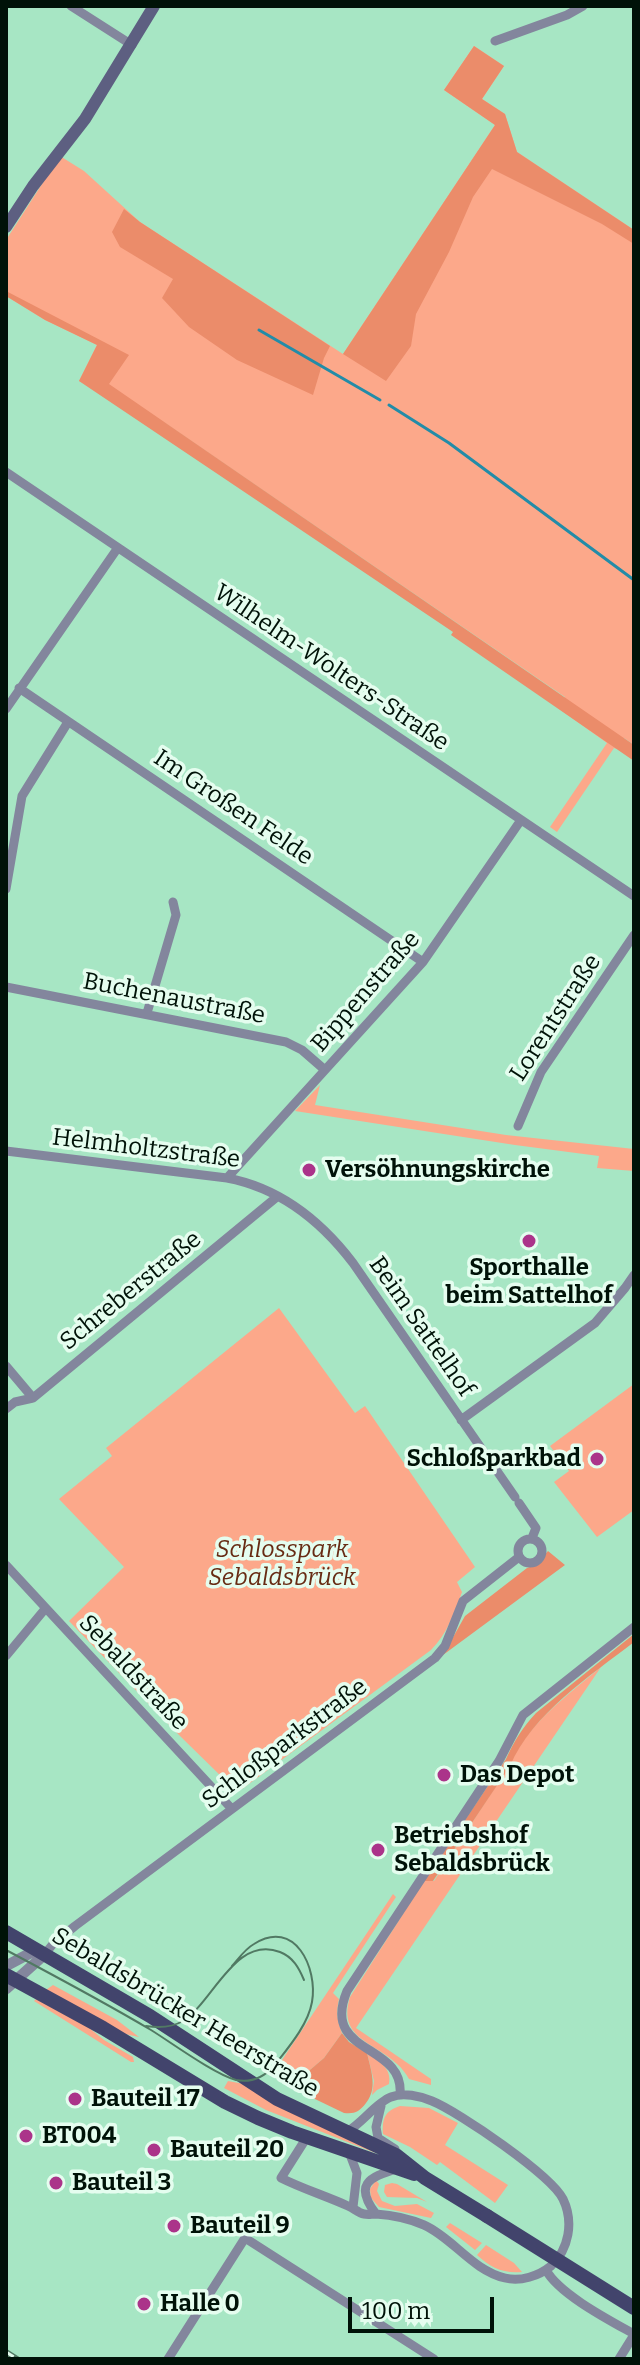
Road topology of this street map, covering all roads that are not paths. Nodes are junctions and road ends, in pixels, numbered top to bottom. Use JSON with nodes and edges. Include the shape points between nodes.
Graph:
{"nodes":[{"id":1,"x":71,"y":6,"type":"edge"},
{"id":2,"x":154,"y":6,"type":"edge"},
{"id":3,"x":583,"y":6,"type":"edge"},
{"id":4,"x":495,"y":41,"type":"dead end"},
{"id":5,"x":132,"y":45,"type":"junction"},
{"id":6,"x":6,"y":227,"type":"edge"},
{"id":7,"x":6,"y":472,"type":"edge"},
{"id":8,"x":117,"y":549,"type":"junction"},
{"id":9,"x":19,"y":688,"type":"junction"},
{"id":10,"x":6,"y":709,"type":"edge"},
{"id":11,"x":68,"y":722,"type":"junction"},
{"id":12,"x":521,"y":820,"type":"junction"},
{"id":13,"x":6,"y":889,"type":"edge"},
{"id":14,"x":634,"y":896,"type":"edge"},
{"id":15,"x":173,"y":902,"type":"dead end"},
{"id":16,"x":634,"y":935,"type":"edge"},
{"id":17,"x":423,"y":962,"type":"junction"},
{"id":18,"x":6,"y":987,"type":"edge"},
{"id":19,"x":147,"y":1013,"type":"junction"},
{"id":20,"x":325,"y":1070,"type":"junction"},
{"id":21,"x":518,"y":1126,"type":"dead end"},
{"id":22,"x":6,"y":1151,"type":"edge"},
{"id":23,"x":227,"y":1178,"type":"junction"},
{"id":24,"x":278,"y":1196,"type":"junction"},
{"id":25,"x":634,"y":1275,"type":"edge"},
{"id":26,"x":6,"y":1366,"type":"edge"},
{"id":27,"x":33,"y":1398,"type":"junction"},
{"id":28,"x":6,"y":1409,"type":"edge"},
{"id":29,"x":461,"y":1420,"type":"junction"},
{"id":30,"x":532,"y":1538,"type":"junction"},
{"id":31,"x":519,"y":1557,"type":"junction"},
{"id":32,"x":6,"y":1565,"type":"edge"},
{"id":33,"x":45,"y":1609,"type":"junction"},
{"id":34,"x":634,"y":1627,"type":"edge"},
{"id":35,"x":6,"y":1656,"type":"edge"},
{"id":36,"x":231,"y":1808,"type":"junction"},
{"id":37,"x":6,"y":1932,"type":"edge"},
{"id":38,"x":44,"y":1949,"type":"junction"},
{"id":39,"x":6,"y":1966,"type":"edge"},
{"id":40,"x":9,"y":1981,"type":"edge"},
{"id":41,"x":400,"y":2095,"type":"junction"},
{"id":42,"x":383,"y":2103,"type":"junction"},
{"id":43,"x":348,"y":2131,"type":"junction"},
{"id":44,"x":307,"y":2137,"type":"junction"},
{"id":45,"x":349,"y":2151,"type":"junction"},
{"id":46,"x":397,"y":2162,"type":"junction"},
{"id":47,"x":353,"y":2207,"type":"junction"},
{"id":48,"x":376,"y":2214,"type":"junction"},
{"id":49,"x":546,"y":2270,"type":"junction"},
{"id":50,"x":634,"y":2308,"type":"edge"},
{"id":51,"x":634,"y":2334,"type":"edge"},
{"id":52,"x":168,"y":2359,"type":"edge"},
{"id":53,"x":434,"y":2359,"type":"edge"},
{"id":54,"x":619,"y":2359,"type":"edge"}],
"edges":[{"from":1,"to":5,"type":"street"},
{"from":2,"to":5,"type":"main road"},
{"from":3,"to":4,"type":"street"},
{"from":5,"to":6,"type":"main road"},
{"from":7,"to":8,"type":"street","name":"Wilhelm-Wolters-Straße"},
{"from":8,"to":9,"type":"street"},
{"from":8,"to":12,"type":"street","name":"Wilhelm-Wolters-Straße"},
{"from":9,"to":10,"type":"street"},
{"from":9,"to":11,"type":"street","name":"Im Großen Felde"},
{"from":11,"to":13,"type":"street","via":[[22,796]]},
{"from":11,"to":17,"type":"street","name":"Im Großen Felde"},
{"from":12,"to":14,"type":"street","name":"Wilhelm-Wolters-Straße"},
{"from":12,"to":17,"type":"street","name":"Bippenstraße"},
{"from":15,"to":19,"type":"street","via":[[176,915]]},
{"from":16,"to":21,"type":"street","name":"Lorentstraße","via":[[541,1072]]},
{"from":17,"to":20,"type":"street","name":"Bippenstraße"},
{"from":18,"to":19,"type":"street","name":"Buchenaustraße"},
{"from":19,"to":20,"type":"street","name":"Buchenaustraße","via":[[286,1042]]},
{"from":20,"to":23,"type":"street","name":"Bippenstraße"},
{"from":22,"to":23,"type":"street","name":"Helmholtzstraße"},
{"from":23,"to":24,"type":"street","name":"Helmholtzstraße","via":[[251,1182]]},
{"from":24,"to":27,"type":"street","name":"Schreberstraße"},
{"from":24,"to":29,"type":"street","name":"Beim Sattelhof","via":[[335,1240]]},
{"from":25,"to":29,"type":"street","via":[[595,1323]]},
{"from":26,"to":27,"type":"street"},
{"from":27,"to":28,"type":"street","name":"Schreberstraße"},
{"from":29,"to":30,"type":"street","name":"Beim Sattelhof","via":[[536,1528]]},
{"from":30,"to":31,"type":"street","via":[[520,1543]]},
{"from":30,"to":31,"type":"street","via":[[541,1546],[540,1557],[527,1563]]},
{"from":31,"to":36,"type":"street","name":"Schloßparkstraße","via":[[463,1601],[435,1658]]},
{"from":32,"to":33,"type":"street","name":"Sebaldstraße"},
{"from":33,"to":35,"type":"street"},
{"from":33,"to":36,"type":"street","name":"Sebaldstraße"},
{"from":34,"to":41,"type":"street","via":[[523,1715],[499,1761],[347,1991],[340,2007],[350,2037],[390,2064],[401,2084]]},
{"from":36,"to":38,"type":"street","name":"Schloßparkstraße"},
{"from":37,"to":38,"type":"main road","name":"Sebaldsbrücker Heerstraße"},
{"from":38,"to":39,"type":"street"},
{"from":38,"to":40,"type":"street"},
{"from":38,"to":43,"type":"main road","name":"Sebaldsbrücker Heerstraße","via":[[277,2099]]},
{"from":40,"to":44,"type":"main road","name":"Sebaldsbrücker Heerstraße","via":[[114,2034],[225,2102]]},
{"from":41,"to":42,"type":"street"},
{"from":41,"to":49,"type":"street","via":[[426,2098],[457,2115],[532,2168],[563,2198],[570,2221],[568,2237]]},
{"from":42,"to":43,"type":"street"},
{"from":42,"to":46,"type":"street","via":[[378,2138],[394,2148]]},
{"from":43,"to":46,"type":"main road","name":"Sebaldsbrücker Heerstraße"},
{"from":44,"to":45,"type":"main road","name":"Sebaldsbrücker Heerstraße"},
{"from":44,"to":47,"type":"street","via":[[281,2178]]},
{"from":45,"to":46,"type":"main road","name":"Sebaldsbrücker Heerstraße"},
{"from":45,"to":47,"type":"street","via":[[357,2173]]},
{"from":46,"to":48,"type":"street","via":[[366,2183],[365,2193]]},
{"from":46,"to":50,"type":"main road","name":"Sebaldsbrücker Heerstraße","bridge":true},
{"from":47,"to":48,"type":"street"},
{"from":48,"to":49,"type":"street","via":[[425,2225],[506,2279],[529,2278]]},
{"from":49,"to":51,"type":"street","via":[[562,2290]]},
{"from":51,"to":54,"type":"street"},
{"from":52,"to":53,"type":"street","via":[[245,2238]]}]}
